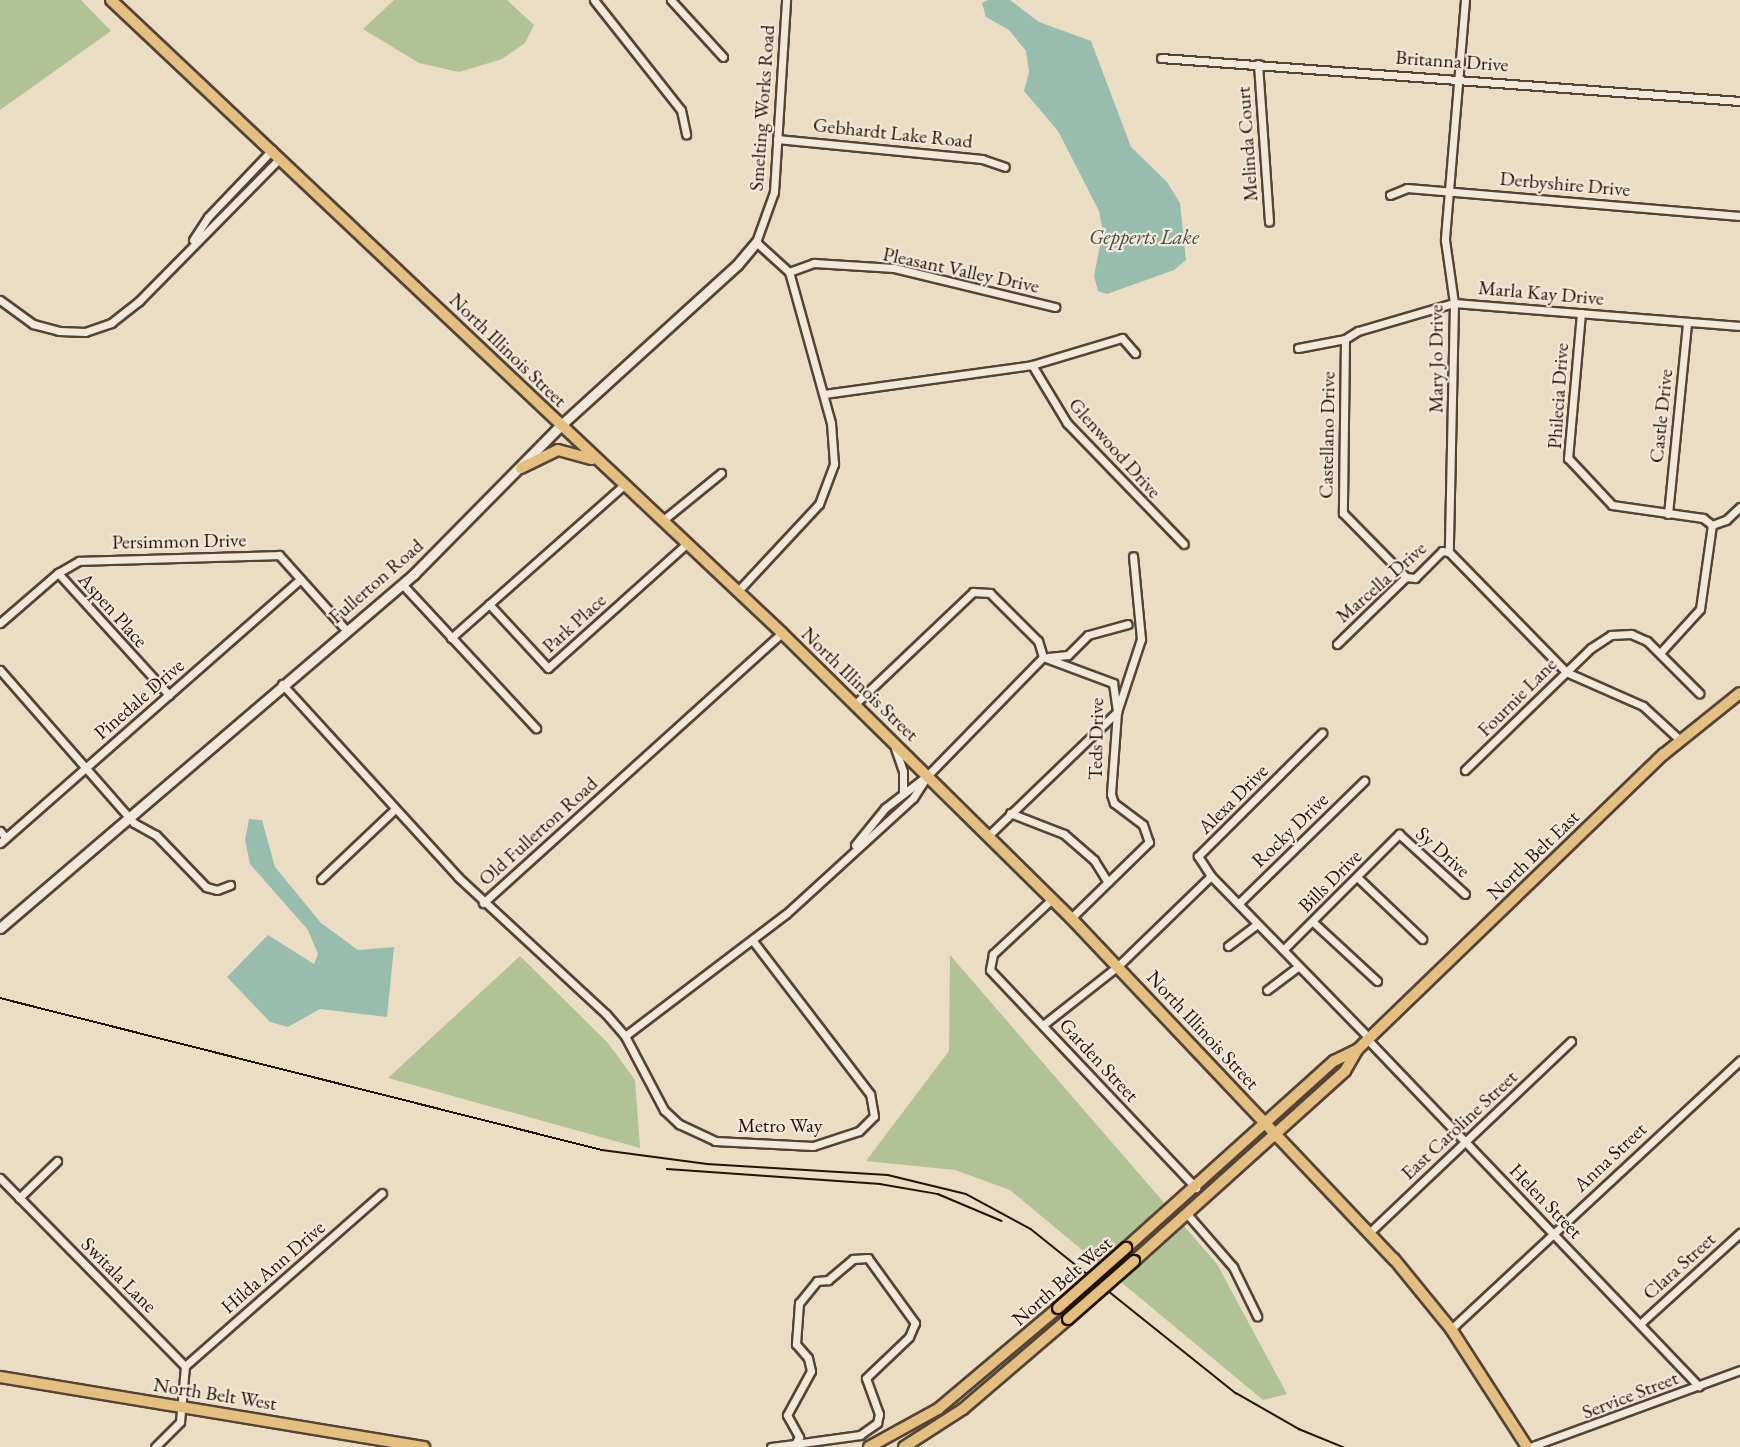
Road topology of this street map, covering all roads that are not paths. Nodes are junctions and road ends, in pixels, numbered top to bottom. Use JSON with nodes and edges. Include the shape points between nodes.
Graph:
{"nodes":[{"id":1,"x":111,"y":0,"type":"edge"},
{"id":2,"x":594,"y":0,"type":"edge"},
{"id":3,"x":671,"y":0,"type":"edge"},
{"id":4,"x":786,"y":0,"type":"edge"},
{"id":5,"x":1465,"y":0,"type":"edge"},
{"id":6,"x":723,"y":57,"type":"dead end"},
{"id":7,"x":1161,"y":58,"type":"dead end"},
{"id":8,"x":1258,"y":64,"type":"junction"},
{"id":9,"x":1459,"y":78,"type":"junction"},
{"id":10,"x":1740,"y":101,"type":"edge"},
{"id":11,"x":686,"y":134,"type":"dead end"},
{"id":12,"x":777,"y":139,"type":"junction"},
{"id":13,"x":276,"y":154,"type":"junction"},
{"id":14,"x":1005,"y":167,"type":"dead end"},
{"id":15,"x":1450,"y":191,"type":"junction"},
{"id":16,"x":1390,"y":195,"type":"dead end"},
{"id":17,"x":1740,"y":216,"type":"edge"},
{"id":18,"x":1269,"y":222,"type":"dead end"},
{"id":19,"x":756,"y":242,"type":"junction"},
{"id":20,"x":187,"y":249,"type":"junction"},
{"id":21,"x":789,"y":272,"type":"junction"},
{"id":22,"x":0,"y":300,"type":"edge"},
{"id":23,"x":1454,"y":303,"type":"junction"},
{"id":24,"x":1055,"y":307,"type":"dead end"},
{"id":25,"x":1581,"y":313,"type":"junction"},
{"id":26,"x":1687,"y":322,"type":"junction"},
{"id":27,"x":1740,"y":326,"type":"edge"},
{"id":28,"x":1345,"y":339,"type":"junction"},
{"id":29,"x":1298,"y":348,"type":"dead end"},
{"id":30,"x":1135,"y":353,"type":"dead end"},
{"id":31,"x":1032,"y":366,"type":"junction"},
{"id":32,"x":824,"y":394,"type":"junction"},
{"id":33,"x":561,"y":425,"type":"junction"},
{"id":34,"x":602,"y":463,"type":"junction"},
{"id":35,"x":521,"y":468,"type":"junction"},
{"id":36,"x":721,"y":473,"type":"dead end"},
{"id":37,"x":624,"y":485,"type":"junction"},
{"id":38,"x":1740,"y":507,"type":"edge"},
{"id":39,"x":1668,"y":514,"type":"junction"},
{"id":40,"x":662,"y":521,"type":"junction"},
{"id":41,"x":1712,"y":525,"type":"junction"},
{"id":42,"x":686,"y":544,"type":"junction"},
{"id":43,"x":1184,"y":544,"type":"dead end"},
{"id":44,"x":1449,"y":552,"type":"junction"},
{"id":45,"x":1133,"y":556,"type":"dead end"},
{"id":46,"x":58,"y":573,"type":"junction"},
{"id":47,"x":1406,"y":577,"type":"junction"},
{"id":48,"x":301,"y":579,"type":"junction"},
{"id":49,"x":402,"y":584,"type":"junction"},
{"id":50,"x":737,"y":592,"type":"junction"},
{"id":51,"x":489,"y":604,"type":"junction"},
{"id":52,"x":0,"y":624,"type":"edge"},
{"id":53,"x":1128,"y":624,"type":"dead end"},
{"id":54,"x":346,"y":630,"type":"junction"},
{"id":55,"x":782,"y":633,"type":"junction"},
{"id":56,"x":451,"y":638,"type":"junction"},
{"id":57,"x":1336,"y":644,"type":"dead end"},
{"id":58,"x":1660,"y":653,"type":"junction"},
{"id":59,"x":1043,"y":657,"type":"junction"},
{"id":60,"x":0,"y":670,"type":"edge"},
{"id":61,"x":1566,"y":672,"type":"junction"},
{"id":62,"x":282,"y":684,"type":"junction"},
{"id":63,"x":1699,"y":693,"type":"dead end"},
{"id":64,"x":1740,"y":693,"type":"edge"},
{"id":65,"x":169,"y":695,"type":"junction"},
{"id":66,"x":855,"y":704,"type":"junction"},
{"id":67,"x":1117,"y":712,"type":"junction"},
{"id":68,"x":537,"y":728,"type":"dead end"},
{"id":69,"x":1322,"y":733,"type":"dead end"},
{"id":70,"x":892,"y":740,"type":"junction"},
{"id":71,"x":1680,"y":740,"type":"junction"},
{"id":72,"x":86,"y":768,"type":"junction"},
{"id":73,"x":1465,"y":770,"type":"dead end"},
{"id":74,"x":928,"y":775,"type":"junction"},
{"id":75,"x":1364,"y":781,"type":"dead end"},
{"id":76,"x":903,"y":792,"type":"junction"},
{"id":77,"x":395,"y":809,"type":"junction"},
{"id":78,"x":1010,"y":813,"type":"junction"},
{"id":79,"x":128,"y":816,"type":"junction"},
{"id":80,"x":0,"y":831,"type":"edge"},
{"id":81,"x":1399,"y":834,"type":"joint"},
{"id":82,"x":989,"y":835,"type":"junction"},
{"id":83,"x":3,"y":841,"type":"edge"},
{"id":84,"x":851,"y":850,"type":"junction"},
{"id":85,"x":1211,"y":876,"type":"junction"},
{"id":86,"x":1357,"y":877,"type":"junction"},
{"id":87,"x":321,"y":879,"type":"dead end"},
{"id":88,"x":1108,"y":882,"type":"junction"},
{"id":89,"x":230,"y":885,"type":"dead end"},
{"id":90,"x":1465,"y":894,"type":"dead end"},
{"id":91,"x":1052,"y":899,"type":"junction"},
{"id":92,"x":483,"y":903,"type":"junction"},
{"id":93,"x":1239,"y":903,"type":"junction"},
{"id":94,"x":1071,"y":918,"type":"junction"},
{"id":95,"x":1313,"y":922,"type":"junction"},
{"id":96,"x":1257,"y":924,"type":"junction"},
{"id":97,"x":0,"y":928,"type":"edge"},
{"id":98,"x":1422,"y":939,"type":"dead end"},
{"id":99,"x":753,"y":941,"type":"junction"},
{"id":100,"x":1228,"y":946,"type":"dead end"},
{"id":101,"x":1284,"y":949,"type":"junction"},
{"id":102,"x":1118,"y":966,"type":"junction"},
{"id":103,"x":1297,"y":967,"type":"junction"},
{"id":104,"x":1377,"y":981,"type":"dead end"},
{"id":105,"x":1267,"y":990,"type":"dead end"},
{"id":106,"x":1043,"y":1024,"type":"junction"},
{"id":107,"x":626,"y":1036,"type":"junction"},
{"id":108,"x":1369,"y":1039,"type":"junction"},
{"id":109,"x":1571,"y":1041,"type":"dead end"},
{"id":110,"x":1357,"y":1050,"type":"junction"},
{"id":111,"x":1740,"y":1060,"type":"edge"},
{"id":112,"x":1266,"y":1125,"type":"junction"},
{"id":113,"x":1276,"y":1135,"type":"junction"},
{"id":114,"x":1466,"y":1142,"type":"junction"},
{"id":115,"x":57,"y":1161,"type":"dead end"},
{"id":116,"x":0,"y":1178,"type":"edge"},
{"id":117,"x":1196,"y":1188,"type":"junction"},
{"id":118,"x":382,"y":1193,"type":"dead end"},
{"id":119,"x":19,"y":1198,"type":"junction"},
{"id":120,"x":1188,"y":1215,"type":"junction"},
{"id":121,"x":1370,"y":1232,"type":"junction"},
{"id":122,"x":1554,"y":1232,"type":"junction"},
{"id":123,"x":1740,"y":1233,"type":"edge"},
{"id":124,"x":1257,"y":1316,"type":"dead end"},
{"id":125,"x":1641,"y":1323,"type":"junction"},
{"id":126,"x":1451,"y":1329,"type":"junction"},
{"id":127,"x":186,"y":1366,"type":"junction"},
{"id":128,"x":1740,"y":1370,"type":"edge"},
{"id":129,"x":0,"y":1377,"type":"edge"},
{"id":130,"x":1699,"y":1386,"type":"junction"},
{"id":131,"x":183,"y":1407,"type":"junction"},
{"id":132,"x":384,"y":1444,"type":"edge"},
{"id":133,"x":795,"y":1445,"type":"edge"},
{"id":134,"x":155,"y":1447,"type":"edge"},
{"id":135,"x":424,"y":1447,"type":"edge"},
{"id":136,"x":771,"y":1447,"type":"edge"},
{"id":137,"x":869,"y":1447,"type":"edge"},
{"id":138,"x":904,"y":1447,"type":"edge"},
{"id":139,"x":1529,"y":1447,"type":"edge"}],
"edges":[{"from":1,"to":13,"type":"main road","name":"North Illinois Street"},
{"from":2,"to":11,"type":"street","via":[[681,110]]},
{"from":3,"to":6,"type":"street"},
{"from":4,"to":12,"type":"street","name":"Smelting Works Road"},
{"from":5,"to":9,"type":"street","name":"Mary Jo Drive"},
{"from":7,"to":8,"type":"street","name":"Britanna Drive"},
{"from":8,"to":9,"type":"street","name":"Britanna Drive"},
{"from":8,"to":18,"type":"street","name":"Melinda Court"},
{"from":9,"to":10,"type":"street","name":"Britanna Drive"},
{"from":9,"to":15,"type":"street","name":"Mary Jo Drive"},
{"from":12,"to":14,"type":"street","name":"Gebhardt Lake Road","via":[[982,159]]},
{"from":12,"to":19,"type":"street","name":"Smelting Works Road","via":[[774,192]]},
{"from":13,"to":20,"type":"street"},
{"from":13,"to":20,"type":"street","via":[[208,217]]},
{"from":13,"to":33,"type":"main road","name":"North Illinois Street"},
{"from":15,"to":16,"type":"street","name":"Derbyshire Drive","via":[[1407,188]]},
{"from":15,"to":17,"type":"street","name":"Derbyshire Drive"},
{"from":15,"to":23,"type":"street","name":"Mary Jo Drive","via":[[1445,240]]},
{"from":19,"to":21,"type":"street"},
{"from":19,"to":33,"type":"street","name":"Fullerton Road","via":[[737,266]]},
{"from":20,"to":22,"type":"street","via":[[126,313],[85,332],[43,328]]},
{"from":21,"to":24,"type":"street","name":"Pleasant Valley Drive","via":[[814,263],[894,268]]},
{"from":21,"to":32,"type":"street"},
{"from":23,"to":25,"type":"street","name":"Marla Kay Drive"},
{"from":23,"to":28,"type":"street","name":"Marla Kay Drive","via":[[1358,331]]},
{"from":23,"to":44,"type":"street","name":"Mary Jo Drive"},
{"from":25,"to":26,"type":"street","name":"Marla Kay Drive"},
{"from":25,"to":39,"type":"street","name":"Philecia Drive","via":[[1568,458],[1612,506]]},
{"from":26,"to":27,"type":"street","name":"Marla Kay Drive"},
{"from":26,"to":39,"type":"street","name":"Castle Drive"},
{"from":28,"to":29,"type":"street","name":"Marla Kay Drive"},
{"from":28,"to":47,"type":"street","name":"Castellano Drive","via":[[1343,513]]},
{"from":30,"to":31,"type":"street","via":[[1122,338]]},
{"from":31,"to":32,"type":"street"},
{"from":31,"to":43,"type":"street","name":"Glenwood Drive","via":[[1067,423]]},
{"from":32,"to":50,"type":"street","via":[[834,447],[829,484],[804,523]]},
{"from":33,"to":34,"type":"main road","name":"North Illinois Street"},
{"from":33,"to":35,"type":"street","name":"Fullerton Road"},
{"from":34,"to":35,"type":"main road","via":[[558,450]]},
{"from":34,"to":37,"type":"main road","name":"North Illinois Street"},
{"from":35,"to":49,"type":"street","name":"Fullerton Road"},
{"from":36,"to":40,"type":"street"},
{"from":37,"to":40,"type":"main road","name":"North Illinois Street"},
{"from":37,"to":51,"type":"street"},
{"from":38,"to":41,"type":"street"},
{"from":39,"to":41,"type":"street","name":"Philecia Drive","via":[[1702,518]]},
{"from":40,"to":42,"type":"main road","name":"North Illinois Street"},
{"from":41,"to":58,"type":"street","via":[[1700,609]]},
{"from":42,"to":50,"type":"main road","name":"North Illinois Street"},
{"from":42,"to":51,"type":"street","name":"Park Place","via":[[548,668]]},
{"from":44,"to":47,"type":"street","name":"Marcella Drive","via":[[1442,551],[1415,578]]},
{"from":44,"to":61,"type":"street"},
{"from":45,"to":67,"type":"street","via":[[1141,639]]},
{"from":46,"to":48,"type":"street","name":"Persimmon Drive","via":[[89,559],[279,555]]},
{"from":46,"to":52,"type":"street","name":"Persimmon Drive"},
{"from":46,"to":65,"type":"street","name":"Aspen Place"},
{"from":47,"to":57,"type":"street","name":"Marcella Drive"},
{"from":48,"to":54,"type":"street","name":"Persimmon Drive"},
{"from":48,"to":65,"type":"street","name":"Pinedale Drive"},
{"from":49,"to":54,"type":"street","name":"Fullerton Road"},
{"from":49,"to":56,"type":"street"},
{"from":50,"to":55,"type":"main road","name":"North Illinois Street"},
{"from":51,"to":56,"type":"street"},
{"from":53,"to":59,"type":"street","via":[[1088,635],[1068,655]]},
{"from":54,"to":62,"type":"street","name":"Fullerton Road"},
{"from":55,"to":66,"type":"main road","name":"North Illinois Street"},
{"from":55,"to":92,"type":"street","name":"Old Fullerton Road"},
{"from":56,"to":68,"type":"street"},
{"from":58,"to":61,"type":"street","name":"Fournie Lane","via":[[1631,634],[1611,635]]},
{"from":58,"to":63,"type":"street","name":"Fournie Lane"},
{"from":59,"to":66,"type":"street","via":[[1038,641],[990,593],[973,592]]},
{"from":59,"to":67,"type":"street","name":"Teds Drive","via":[[1113,683]]},
{"from":59,"to":74,"type":"street"},
{"from":60,"to":72,"type":"street"},
{"from":61,"to":71,"type":"street","via":[[1643,706]]},
{"from":61,"to":73,"type":"street","name":"Fournie Lane"},
{"from":62,"to":77,"type":"street","name":"Old Fullerton Road"},
{"from":62,"to":79,"type":"street","name":"Fullerton Road"},
{"from":64,"to":71,"type":"main road","name":"North Belt East"},
{"from":65,"to":72,"type":"street","name":"Pinedale Drive"},
{"from":66,"to":70,"type":"main road","name":"North Illinois Street"},
{"from":67,"to":78,"type":"street"},
{"from":67,"to":88,"type":"street","name":"Teds Drive","via":[[1111,794],[1114,803],[1143,825],[1149,842]]},
{"from":69,"to":85,"type":"street","name":"Alexa Drive","via":[[1198,856]]},
{"from":70,"to":74,"type":"main road","name":"North Illinois Street"},
{"from":70,"to":76,"type":"street","via":[[903,771]]},
{"from":71,"to":108,"type":"main road","name":"North Belt East"},
{"from":72,"to":79,"type":"street"},
{"from":72,"to":83,"type":"street","name":"Pinedale Drive"},
{"from":74,"to":76,"type":"street"},
{"from":74,"to":82,"type":"main road","name":"North Illinois Street"},
{"from":74,"to":84,"type":"street","via":[[913,798]]},
{"from":75,"to":93,"type":"street","name":"Rocky Drive"},
{"from":76,"to":84,"type":"street"},
{"from":77,"to":87,"type":"street"},
{"from":77,"to":92,"type":"street","name":"Old Fullerton Road"},
{"from":78,"to":82,"type":"street"},
{"from":78,"to":88,"type":"street","via":[[1064,834],[1094,860]]},
{"from":79,"to":89,"type":"street","via":[[156,835],[200,883],[217,890]]},
{"from":79,"to":97,"type":"street","name":"Fullerton Road"},
{"from":80,"to":83,"type":"street"},
{"from":81,"to":86,"type":"street","name":"Bills Drive"},
{"from":81,"to":90,"type":"street","name":"Sy Drive"},
{"from":82,"to":91,"type":"main road","name":"North Illinois Street"},
{"from":84,"to":99,"type":"street"},
{"from":85,"to":93,"type":"street","name":"Helen Street"},
{"from":85,"to":102,"type":"street"},
{"from":86,"to":95,"type":"street","name":"Bills Drive"},
{"from":86,"to":98,"type":"street"},
{"from":88,"to":94,"type":"street","name":"Teds Drive"},
{"from":91,"to":94,"type":"main road","name":"North Illinois Street"},
{"from":91,"to":106,"type":"street","via":[[988,963],[990,970]]},
{"from":92,"to":107,"type":"street","name":"Metro Way","via":[[594,1001]]},
{"from":93,"to":96,"type":"street","name":"Helen Street"},
{"from":94,"to":102,"type":"main road","name":"North Illinois Street"},
{"from":95,"to":101,"type":"street","name":"Bills Drive"},
{"from":95,"to":104,"type":"street"},
{"from":96,"to":100,"type":"street"},
{"from":96,"to":101,"type":"street","name":"Helen Street"},
{"from":99,"to":107,"type":"street"},
{"from":99,"to":107,"type":"street","name":"Metro Way","via":[[870,1094],[876,1110],[870,1121],[842,1139],[813,1146],[715,1141],[679,1124],[661,1100]]},
{"from":101,"to":103,"type":"street","name":"Helen Street"},
{"from":102,"to":106,"type":"street","name":"Garden Street"},
{"from":102,"to":112,"type":"main road","name":"North Illinois Street"},
{"from":103,"to":105,"type":"street"},
{"from":103,"to":108,"type":"street","name":"Helen Street"},
{"from":106,"to":117,"type":"street","name":"Garden Street"},
{"from":108,"to":110,"type":"main road","name":"North Belt East"},
{"from":108,"to":114,"type":"street","name":"Helen Street"},
{"from":109,"to":114,"type":"street","name":"East Caroline Street"},
{"from":110,"to":112,"type":"main road","name":"North Belt East","via":[[1334,1061]]},
{"from":110,"to":113,"type":"main road","name":"North Belt East","via":[[1345,1071]]},
{"from":111,"to":122,"type":"street","name":"Anna Street"},
{"from":112,"to":113,"type":"main road","name":"North Illinois Street"},
{"from":112,"to":117,"type":"main road","name":"North Belt West"},
{"from":113,"to":120,"type":"main road","name":"North Belt West"},
{"from":113,"to":121,"type":"main road","name":"North Illinois Street"},
{"from":114,"to":121,"type":"street","name":"East Caroline Street"},
{"from":114,"to":122,"type":"street","name":"Helen Street"},
{"from":115,"to":119,"type":"street"},
{"from":116,"to":119,"type":"street","name":"Switala Lane"},
{"from":117,"to":137,"type":"main road","name":"North Belt West","bridge":true,"via":[[938,1408]]},
{"from":118,"to":127,"type":"street","name":"Hilda Ann Drive"},
{"from":119,"to":127,"type":"street","name":"Switala Lane"},
{"from":120,"to":124,"type":"street","via":[[1233,1267]]},
{"from":120,"to":138,"type":"main road","name":"North Belt West","bridge":true,"via":[[977,1399]]},
{"from":121,"to":126,"type":"main road","name":"North Illinois Street"},
{"from":122,"to":125,"type":"street","name":"Helen Street"},
{"from":122,"to":126,"type":"street","name":"Anna Street"},
{"from":123,"to":125,"type":"street","name":"Clara Street"},
{"from":125,"to":130,"type":"street","name":"Helen Street"},
{"from":126,"to":139,"type":"main road","name":"North Illinois Street"},
{"from":127,"to":131,"type":"street"},
{"from":128,"to":130,"type":"street","name":"Service Street"},
{"from":129,"to":131,"type":"main road","name":"North Belt West"},
{"from":130,"to":139,"type":"street","name":"Service Street"},
{"from":131,"to":132,"type":"main road","name":"North Belt West"},
{"from":131,"to":134,"type":"street","via":[[180,1422]]},
{"from":132,"to":135,"type":"main road","name":"North Belt West"},
{"from":133,"to":133,"type":"street","via":[[870,1430],[879,1414],[867,1391],[866,1378],[915,1330],[908,1311],[868,1258],[853,1259],[828,1280],[817,1281],[799,1303],[796,1344],[808,1358],[810,1371],[787,1415],[799,1437]]},
{"from":133,"to":136,"type":"street"}]}
